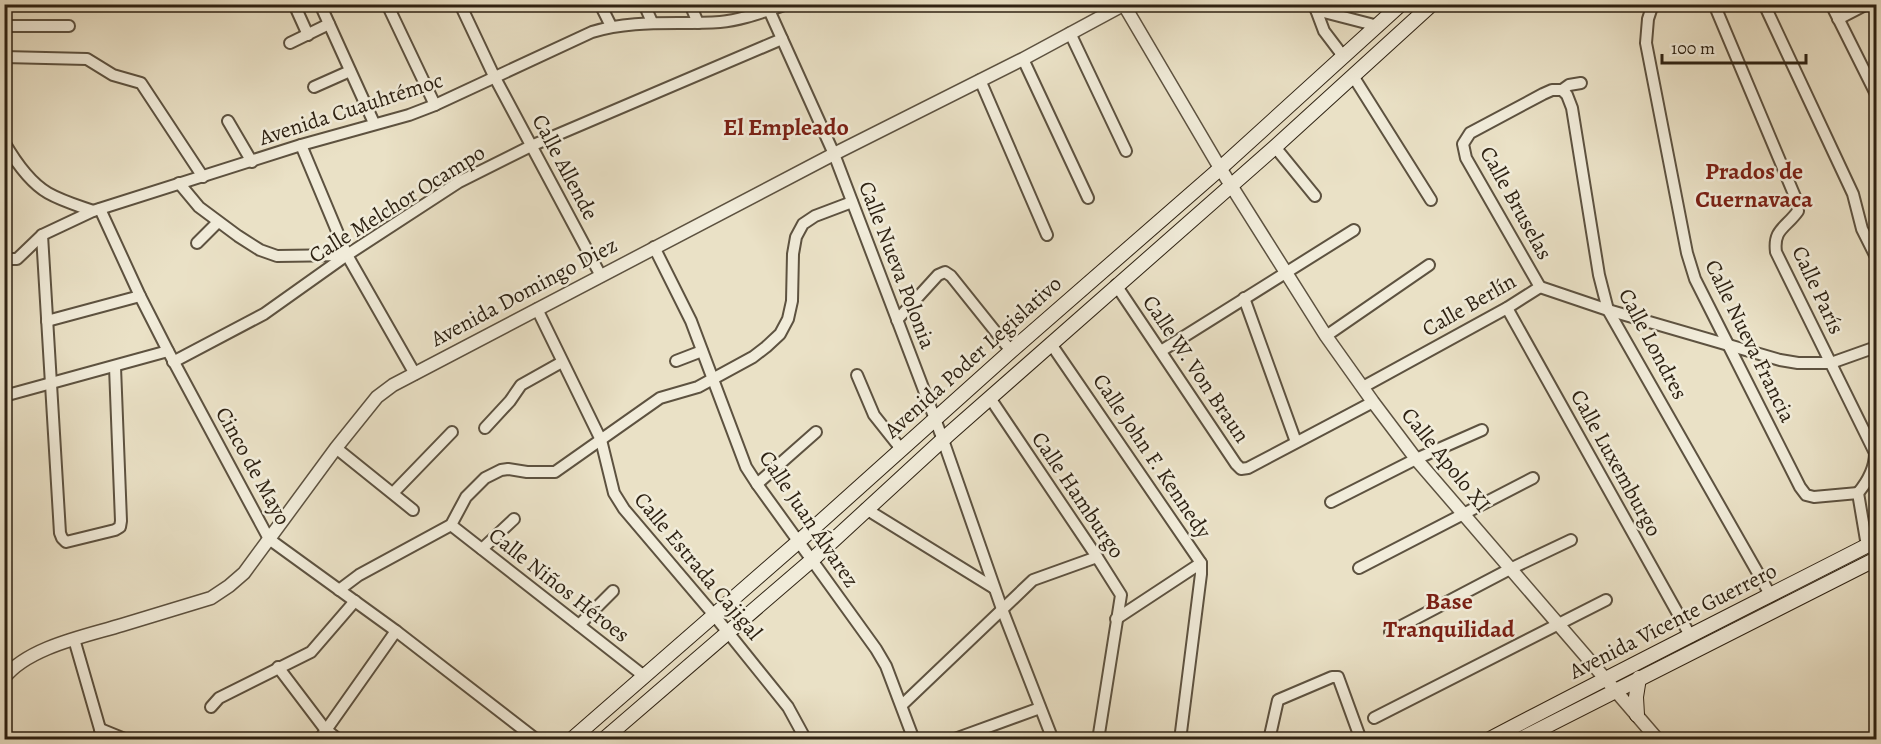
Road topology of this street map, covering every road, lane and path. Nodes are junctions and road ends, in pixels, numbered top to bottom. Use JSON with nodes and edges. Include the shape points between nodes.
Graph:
{"nodes":[{"id":1,"x":294,"y":4,"type":"edge"},
{"id":2,"x":320,"y":4,"type":"edge"},
{"id":3,"x":387,"y":4,"type":"edge"},
{"id":4,"x":460,"y":4,"type":"edge"},
{"id":5,"x":600,"y":4,"type":"edge"},
{"id":6,"x":644,"y":4,"type":"edge"},
{"id":7,"x":690,"y":4,"type":"edge"},
{"id":8,"x":787,"y":4,"type":"edge"},
{"id":9,"x":1401,"y":4,"type":"edge"},
{"id":10,"x":1432,"y":4,"type":"edge"},
{"id":11,"x":1653,"y":4,"type":"edge"},
{"id":12,"x":1714,"y":4,"type":"edge"},
{"id":13,"x":1764,"y":4,"type":"edge"},
{"id":14,"x":1831,"y":4,"type":"edge"},
{"id":15,"x":1867,"y":4,"type":"edge"},
{"id":16,"x":1124,"y":5,"type":"edge"},
{"id":17,"x":1315,"y":7,"type":"edge"},
{"id":18,"x":769,"y":10,"type":"junction"},
{"id":19,"x":1838,"y":19,"type":"junction"},
{"id":20,"x":652,"y":22,"type":"junction"},
{"id":21,"x":698,"y":23,"type":"junction"},
{"id":22,"x":329,"y":24,"type":"junction"},
{"id":23,"x":4,"y":26,"type":"edge"},
{"id":24,"x":69,"y":26,"type":"dead end"},
{"id":25,"x":611,"y":26,"type":"junction"},
{"id":26,"x":1378,"y":26,"type":"junction"},
{"id":27,"x":1070,"y":33,"type":"junction"},
{"id":28,"x":308,"y":35,"type":"junction"},
{"id":29,"x":782,"y":39,"type":"junction"},
{"id":30,"x":290,"y":44,"type":"dead end"},
{"id":31,"x":1343,"y":56,"type":"junction"},
{"id":32,"x":4,"y":57,"type":"edge"},
{"id":33,"x":1023,"y":59,"type":"junction"},
{"id":34,"x":350,"y":71,"type":"junction"},
{"id":35,"x":494,"y":76,"type":"junction"},
{"id":36,"x":1353,"y":76,"type":"junction"},
{"id":37,"x":980,"y":80,"type":"junction"},
{"id":38,"x":1874,"y":81,"type":"edge"},
{"id":39,"x":1581,"y":83,"type":"dead end"},
{"id":40,"x":314,"y":87,"type":"dead end"},
{"id":41,"x":1562,"y":90,"type":"junction"},
{"id":42,"x":1876,"y":94,"type":"edge"},
{"id":43,"x":435,"y":105,"type":"junction"},
{"id":44,"x":228,"y":121,"type":"dead end"},
{"id":45,"x":374,"y":123,"type":"junction"},
{"id":46,"x":4,"y":142,"type":"edge"},
{"id":47,"x":301,"y":145,"type":"junction"},
{"id":48,"x":531,"y":146,"type":"junction"},
{"id":49,"x":1275,"y":147,"type":"junction"},
{"id":50,"x":1126,"y":151,"type":"dead end"},
{"id":51,"x":834,"y":154,"type":"junction"},
{"id":52,"x":252,"y":162,"type":"junction"},
{"id":53,"x":1220,"y":168,"type":"junction"},
{"id":54,"x":203,"y":177,"type":"junction"},
{"id":55,"x":179,"y":183,"type":"junction"},
{"id":56,"x":1230,"y":185,"type":"junction"},
{"id":57,"x":1315,"y":196,"type":"dead end"},
{"id":58,"x":1088,"y":198,"type":"dead end"},
{"id":59,"x":1431,"y":200,"type":"dead end"},
{"id":60,"x":852,"y":202,"type":"junction"},
{"id":61,"x":97,"y":210,"type":"junction"},
{"id":62,"x":218,"y":222,"type":"junction"},
{"id":63,"x":1354,"y":230,"type":"dead end"},
{"id":64,"x":42,"y":235,"type":"junction"},
{"id":65,"x":1047,"y":235,"type":"dead end"},
{"id":66,"x":197,"y":243,"type":"dead end"},
{"id":67,"x":654,"y":247,"type":"junction"},
{"id":68,"x":347,"y":255,"type":"junction"},
{"id":69,"x":1876,"y":257,"type":"edge"},
{"id":70,"x":4,"y":259,"type":"edge"},
{"id":71,"x":1429,"y":265,"type":"dead end"},
{"id":72,"x":1285,"y":273,"type":"junction"},
{"id":73,"x":600,"y":276,"type":"junction"},
{"id":74,"x":1116,"y":285,"type":"junction"},
{"id":75,"x":1540,"y":287,"type":"junction"},
{"id":76,"x":140,"y":296,"type":"junction"},
{"id":77,"x":1244,"y":298,"type":"junction"},
{"id":78,"x":1507,"y":308,"type":"junction"},
{"id":79,"x":537,"y":309,"type":"junction"},
{"id":80,"x":1608,"y":310,"type":"junction"},
{"id":81,"x":897,"y":320,"type":"junction"},
{"id":82,"x":47,"y":321,"type":"junction"},
{"id":83,"x":1326,"y":336,"type":"junction"},
{"id":84,"x":1051,"y":344,"type":"junction"},
{"id":85,"x":1727,"y":345,"type":"junction"},
{"id":86,"x":1876,"y":346,"type":"edge"},
{"id":87,"x":168,"y":351,"type":"junction"},
{"id":88,"x":702,"y":351,"type":"junction"},
{"id":89,"x":1011,"y":351,"type":"junction"},
{"id":90,"x":1161,"y":351,"type":"junction"},
{"id":91,"x":676,"y":361,"type":"dead end"},
{"id":92,"x":173,"y":362,"type":"junction"},
{"id":93,"x":562,"y":362,"type":"junction"},
{"id":94,"x":1831,"y":363,"type":"junction"},
{"id":95,"x":115,"y":367,"type":"junction"},
{"id":96,"x":415,"y":374,"type":"junction"},
{"id":97,"x":857,"y":375,"type":"dead end"},
{"id":98,"x":713,"y":380,"type":"junction"},
{"id":99,"x":49,"y":383,"type":"junction"},
{"id":100,"x":1363,"y":387,"type":"junction"},
{"id":101,"x":4,"y":396,"type":"edge"},
{"id":102,"x":990,"y":398,"type":"junction"},
{"id":103,"x":1373,"y":402,"type":"junction"},
{"id":104,"x":935,"y":419,"type":"junction"},
{"id":105,"x":485,"y":428,"type":"dead end"},
{"id":106,"x":1482,"y":430,"type":"dead end"},
{"id":107,"x":452,"y":432,"type":"dead end"},
{"id":108,"x":816,"y":432,"type":"dead end"},
{"id":109,"x":601,"y":440,"type":"junction"},
{"id":110,"x":943,"y":440,"type":"junction"},
{"id":111,"x":1296,"y":442,"type":"junction"},
{"id":112,"x":336,"y":448,"type":"junction"},
{"id":113,"x":901,"y":449,"type":"junction"},
{"id":114,"x":1416,"y":459,"type":"junction"},
{"id":115,"x":1533,"y":478,"type":"dead end"},
{"id":116,"x":757,"y":484,"type":"junction"},
{"id":117,"x":1858,"y":493,"type":"junction"},
{"id":118,"x":393,"y":494,"type":"junction"},
{"id":119,"x":1331,"y":502,"type":"dead end"},
{"id":120,"x":866,"y":509,"type":"junction"},
{"id":121,"x":414,"y":510,"type":"dead end"},
{"id":122,"x":1463,"y":514,"type":"junction"},
{"id":123,"x":514,"y":519,"type":"dead end"},
{"id":124,"x":451,"y":525,"type":"junction"},
{"id":125,"x":269,"y":538,"type":"junction"},
{"id":126,"x":1571,"y":540,"type":"dead end"},
{"id":127,"x":798,"y":542,"type":"junction"},
{"id":128,"x":1872,"y":544,"type":"edge"},
{"id":129,"x":482,"y":549,"type":"junction"},
{"id":130,"x":1097,"y":557,"type":"junction"},
{"id":131,"x":812,"y":560,"type":"junction"},
{"id":132,"x":1201,"y":563,"type":"junction"},
{"id":133,"x":1875,"y":564,"type":"edge"},
{"id":134,"x":1359,"y":568,"type":"dead end"},
{"id":135,"x":1510,"y":569,"type":"junction"},
{"id":136,"x":994,"y":588,"type":"junction"},
{"id":137,"x":339,"y":590,"type":"junction"},
{"id":138,"x":613,"y":591,"type":"dead end"},
{"id":139,"x":1771,"y":596,"type":"junction"},
{"id":140,"x":1606,"y":600,"type":"dead end"},
{"id":141,"x":355,"y":601,"type":"junction"},
{"id":142,"x":1002,"y":609,"type":"junction"},
{"id":143,"x":714,"y":615,"type":"junction"},
{"id":144,"x":1116,"y":619,"type":"junction"},
{"id":145,"x":1557,"y":624,"type":"junction"},
{"id":146,"x":579,"y":625,"type":"junction"},
{"id":147,"x":396,"y":631,"type":"junction"},
{"id":148,"x":728,"y":632,"type":"junction"},
{"id":149,"x":1390,"y":632,"type":"dead end"},
{"id":150,"x":1691,"y":637,"type":"junction"},
{"id":151,"x":74,"y":639,"type":"junction"},
{"id":152,"x":278,"y":667,"type":"junction"},
{"id":153,"x":644,"y":676,"type":"junction"},
{"id":154,"x":4,"y":678,"type":"edge"},
{"id":155,"x":1606,"y":678,"type":"junction"},
{"id":156,"x":1639,"y":678,"type":"junction"},
{"id":157,"x":1615,"y":690,"type":"junction"},
{"id":158,"x":902,"y":705,"type":"junction"},
{"id":159,"x":212,"y":707,"type":"dead end"},
{"id":160,"x":1040,"y":708,"type":"junction"},
{"id":161,"x":1637,"y":716,"type":"junction"},
{"id":162,"x":1374,"y":718,"type":"dead end"},
{"id":163,"x":986,"y":727,"type":"junction"},
{"id":164,"x":100,"y":729,"type":"junction"},
{"id":165,"x":325,"y":729,"type":"junction"},
{"id":166,"x":612,"y":737,"type":"edge"},
{"id":167,"x":95,"y":740,"type":"edge"},
{"id":168,"x":127,"y":740,"type":"edge"},
{"id":169,"x":319,"y":740,"type":"edge"},
{"id":170,"x":339,"y":740,"type":"edge"},
{"id":171,"x":537,"y":740,"type":"edge"},
{"id":172,"x":571,"y":740,"type":"edge"},
{"id":173,"x":806,"y":740,"type":"edge"},
{"id":174,"x":914,"y":740,"type":"edge"},
{"id":175,"x":952,"y":740,"type":"edge"},
{"id":176,"x":990,"y":740,"type":"edge"},
{"id":177,"x":1053,"y":740,"type":"edge"},
{"id":178,"x":1098,"y":740,"type":"edge"},
{"id":179,"x":1180,"y":740,"type":"edge"},
{"id":180,"x":1269,"y":740,"type":"edge"},
{"id":181,"x":1361,"y":740,"type":"edge"},
{"id":182,"x":1488,"y":740,"type":"edge"},
{"id":183,"x":1519,"y":740,"type":"edge"},
{"id":184,"x":1658,"y":740,"type":"edge"}],
"edges":[{"from":1,"to":28,"type":"street"},
{"from":2,"to":22,"type":"street"},
{"from":3,"to":43,"type":"street"},
{"from":4,"to":35,"type":"street","name":"Calle Allende"},
{"from":5,"to":25,"type":"street"},
{"from":6,"to":20,"type":"street"},
{"from":7,"to":21,"type":"street"},
{"from":8,"to":18,"type":"street","name":"Avenida Cuauhtémoc"},
{"from":9,"to":26,"type":"main road","name":"Avenida Poder Legislativo"},
{"from":10,"to":36,"type":"main road","name":"Avenida Poder Legislativo"},
{"from":11,"to":85,"type":"street","name":"Calle Nueva Francia","via":[[1646,43],[1687,253],[1695,279]]},
{"from":12,"to":94,"type":"street","name":"Calle París","via":[[1796,199],[1798,211],[1777,234],[1776,252]]},
{"from":13,"to":69,"type":"street","via":[[1853,194],[1862,229]]},
{"from":14,"to":19,"type":"street"},
{"from":15,"to":19,"type":"street"},
{"from":16,"to":27,"type":"street","name":"Avenida Domingo Diez"},
{"from":16,"to":53,"type":"street","name":"Calle Apolo XI"},
{"from":17,"to":26,"type":"street"},
{"from":17,"to":31,"type":"street","via":[[1324,31]]},
{"from":18,"to":21,"type":"street","name":"Avenida Cuauhtémoc","via":[[737,20]]},
{"from":18,"to":29,"type":"street","name":"Calle Nueva Polonia"},
{"from":19,"to":38,"type":"street"},
{"from":20,"to":21,"type":"street","name":"Avenida Cuauhtémoc"},
{"from":20,"to":25,"type":"street","name":"Avenida Cuauhtémoc"},
{"from":22,"to":28,"type":"street"},
{"from":22,"to":34,"type":"street"},
{"from":23,"to":24,"type":"street"},
{"from":25,"to":35,"type":"street","name":"Avenida Cuauhtémoc"},
{"from":26,"to":31,"type":"main road","name":"Avenida Poder Legislativo"},
{"from":27,"to":33,"type":"street","name":"Avenida Domingo Diez"},
{"from":27,"to":50,"type":"street"},
{"from":28,"to":30,"type":"street"},
{"from":29,"to":48,"type":"street","name":"Calle Melchor Ocampo"},
{"from":29,"to":51,"type":"street","name":"Calle Nueva Polonia"},
{"from":31,"to":53,"type":"main road","name":"Avenida Poder Legislativo"},
{"from":32,"to":54,"type":"street","via":[[87,59],[112,75],[141,83]]},
{"from":33,"to":37,"type":"street","name":"Avenida Domingo Diez"},
{"from":33,"to":58,"type":"street"},
{"from":34,"to":40,"type":"street"},
{"from":34,"to":45,"type":"street"},
{"from":35,"to":43,"type":"street","name":"Avenida Cuauhtémoc"},
{"from":35,"to":48,"type":"street","name":"Calle Allende"},
{"from":36,"to":49,"type":"main road","name":"Avenida Poder Legislativo"},
{"from":36,"to":59,"type":"street"},
{"from":37,"to":51,"type":"street","name":"Avenida Domingo Diez"},
{"from":37,"to":65,"type":"street"},
{"from":38,"to":42,"type":"street"},
{"from":39,"to":41,"type":"street"},
{"from":41,"to":75,"type":"street","name":"Calle Bruselas","via":[[1543,94],[1470,133],[1463,144],[1466,158]]},
{"from":41,"to":80,"type":"street","name":"Calle Londres","via":[[1572,108]]},
{"from":43,"to":45,"type":"street","name":"Avenida Cuauhtémoc"},
{"from":44,"to":52,"type":"street"},
{"from":45,"to":47,"type":"street","name":"Avenida Cuauhtémoc"},
{"from":46,"to":61,"type":"street","via":[[36,185],[49,194]]},
{"from":47,"to":52,"type":"street","name":"Avenida Cuauhtémoc"},
{"from":47,"to":68,"type":"street"},
{"from":48,"to":68,"type":"street","name":"Calle Melchor Ocampo","via":[[459,182]]},
{"from":48,"to":73,"type":"street","name":"Calle Allende"},
{"from":49,"to":56,"type":"main road","name":"Avenida Poder Legislativo"},
{"from":49,"to":57,"type":"street"},
{"from":51,"to":60,"type":"street","name":"Calle Nueva Polonia"},
{"from":51,"to":67,"type":"street","name":"Avenida Domingo Diez"},
{"from":52,"to":54,"type":"street","name":"Avenida Cuauhtémoc"},
{"from":53,"to":56,"type":"street","name":"Calle Apolo XI"},
{"from":53,"to":89,"type":"main road","name":"Avenida Poder Legislativo"},
{"from":54,"to":55,"type":"street","name":"Avenida Cuauhtémoc"},
{"from":55,"to":61,"type":"street","name":"Avenida Cuauhtémoc"},
{"from":55,"to":62,"type":"street"},
{"from":56,"to":72,"type":"street","name":"Calle Apolo XI"},
{"from":56,"to":74,"type":"main road","name":"Avenida Poder Legislativo"},
{"from":60,"to":81,"type":"street","name":"Calle Nueva Polonia"},
{"from":60,"to":98,"type":"street","via":[[803,224],[793,254],[792,301],[780,334],[753,357]]},
{"from":61,"to":64,"type":"street","name":"Avenida Cuauhtémoc"},
{"from":61,"to":76,"type":"street","name":"Cinco de Mayo"},
{"from":62,"to":66,"type":"street"},
{"from":62,"to":68,"type":"street","via":[[260,250],[278,256]]},
{"from":63,"to":72,"type":"street"},
{"from":64,"to":70,"type":"street","name":"Avenida Cuauhtémoc","via":[[17,259]]},
{"from":64,"to":82,"type":"street"},
{"from":67,"to":73,"type":"street","name":"Avenida Domingo Diez"},
{"from":67,"to":88,"type":"street","name":"Calle Juan Álvarez"},
{"from":68,"to":92,"type":"street","name":"Calle Melchor Ocampo","via":[[264,314]]},
{"from":68,"to":96,"type":"street"},
{"from":71,"to":83,"type":"street"},
{"from":72,"to":77,"type":"street"},
{"from":72,"to":83,"type":"street","name":"Calle Apolo XI"},
{"from":73,"to":79,"type":"street","name":"Avenida Domingo Diez"},
{"from":74,"to":84,"type":"main road","name":"Avenida Poder Legislativo"},
{"from":74,"to":90,"type":"street","name":"Calle W. Von Braun"},
{"from":75,"to":78,"type":"street","name":"Calle Berlín"},
{"from":75,"to":80,"type":"street","name":"Calle Berlín"},
{"from":76,"to":82,"type":"street"},
{"from":76,"to":87,"type":"street","name":"Cinco de Mayo"},
{"from":77,"to":90,"type":"street"},
{"from":77,"to":111,"type":"street"},
{"from":78,"to":100,"type":"street","name":"Calle Berlín"},
{"from":78,"to":150,"type":"street","name":"Calle Luxemburgo"},
{"from":79,"to":93,"type":"street","name":"Calle Estrada Cajigal"},
{"from":79,"to":96,"type":"street","name":"Avenida Domingo Diez"},
{"from":80,"to":85,"type":"street","name":"Calle Berlín"},
{"from":80,"to":139,"type":"street","name":"Calle Londres"},
{"from":81,"to":89,"type":"street","via":[[938,274],[945,272]]},
{"from":81,"to":104,"type":"street","name":"Calle Nueva Polonia"},
{"from":82,"to":99,"type":"street"},
{"from":83,"to":100,"type":"street","name":"Calle Apolo XI"},
{"from":84,"to":102,"type":"main road","name":"Avenida Poder Legislativo"},
{"from":84,"to":132,"type":"street","name":"Calle John F. Kennedy"},
{"from":85,"to":94,"type":"street","name":"Calle Berlín","via":[[1798,363]]},
{"from":85,"to":117,"type":"street","name":"Calle Nueva Francia","via":[[1806,495]]},
{"from":86,"to":94,"type":"street","name":"Calle Berlín"},
{"from":87,"to":92,"type":"street","name":"Cinco de Mayo"},
{"from":87,"to":95,"type":"street"},
{"from":88,"to":91,"type":"street"},
{"from":88,"to":98,"type":"street","name":"Calle Juan Álvarez"},
{"from":89,"to":104,"type":"main road","name":"Avenida Poder Legislativo"},
{"from":90,"to":111,"type":"street","name":"Calle W. Von Braun","via":[[1241,469]]},
{"from":92,"to":125,"type":"street","name":"Cinco de Mayo"},
{"from":93,"to":105,"type":"street","via":[[521,385]]},
{"from":93,"to":109,"type":"street","name":"Calle Estrada Cajigal"},
{"from":94,"to":117,"type":"street","name":"Calle París","via":[[1875,453],[1871,474]]},
{"from":95,"to":99,"type":"street"},
{"from":95,"to":99,"type":"street","via":[[120,526],[66,542],[60,533]]},
{"from":96,"to":112,"type":"street","name":"Avenida Domingo Diez","via":[[377,397]]},
{"from":97,"to":113,"type":"street","via":[[874,415]]},
{"from":98,"to":109,"type":"street","via":[[660,398]]},
{"from":98,"to":116,"type":"street","name":"Calle Juan Álvarez","via":[[746,467]]},
{"from":99,"to":101,"type":"street"},
{"from":100,"to":103,"type":"street","name":"Calle Apolo XI"},
{"from":102,"to":110,"type":"main road","name":"Avenida Poder Legislativo"},
{"from":102,"to":130,"type":"street","name":"Calle Hamburgo"},
{"from":103,"to":111,"type":"street","name":"Calle W. Von Braun"},
{"from":103,"to":114,"type":"street","name":"Calle Apolo XI"},
{"from":104,"to":110,"type":"street","name":"Calle Nueva Polonia"},
{"from":104,"to":113,"type":"main road","name":"Avenida Poder Legislativo"},
{"from":106,"to":114,"type":"street"},
{"from":107,"to":118,"type":"street"},
{"from":108,"to":116,"type":"street"},
{"from":109,"to":124,"type":"street","via":[[555,472],[508,469],[485,478],[466,497]]},
{"from":109,"to":143,"type":"street","name":"Calle Estrada Cajigal","via":[[614,493],[624,510]]},
{"from":110,"to":120,"type":"main road","name":"Avenida Poder Legislativo"},
{"from":110,"to":136,"type":"street","name":"Calle Nueva Polonia"},
{"from":112,"to":118,"type":"street"},
{"from":112,"to":125,"type":"street","name":"Avenida Domingo Diez"},
{"from":113,"to":127,"type":"main road","name":"Avenida Poder Legislativo"},
{"from":114,"to":119,"type":"street"},
{"from":114,"to":122,"type":"street","name":"Calle Apolo XI"},
{"from":115,"to":122,"type":"street"},
{"from":116,"to":127,"type":"street","name":"Calle Juan Álvarez"},
{"from":117,"to":128,"type":"street"},
{"from":118,"to":121,"type":"street"},
{"from":120,"to":131,"type":"main road","name":"Avenida Poder Legislativo"},
{"from":120,"to":136,"type":"street"},
{"from":122,"to":134,"type":"street"},
{"from":122,"to":135,"type":"street","name":"Calle Apolo XI"},
{"from":123,"to":129,"type":"street"},
{"from":124,"to":129,"type":"street","name":"Calle Niños Héroes"},
{"from":124,"to":137,"type":"street"},
{"from":125,"to":137,"type":"street","name":"Cinco de Mayo"},
{"from":125,"to":151,"type":"street","name":"Avenida Domingo Diez","via":[[244,573],[211,598]]},
{"from":126,"to":135,"type":"street"},
{"from":127,"to":131,"type":"street","name":"Calle Juan Álvarez"},
{"from":127,"to":143,"type":"main road","name":"Avenida Poder Legislativo"},
{"from":128,"to":139,"type":"main road","name":"Avenida Vicente Guerrero"},
{"from":129,"to":146,"type":"street","name":"Calle Niños Héroes"},
{"from":130,"to":142,"type":"street","via":[[1033,580]]},
{"from":130,"to":144,"type":"street","name":"Calle Hamburgo","via":[[1120,595]]},
{"from":131,"to":148,"type":"main road","name":"Avenida Poder Legislativo"},
{"from":131,"to":158,"type":"street","name":"Calle Juan Álvarez","via":[[876,649]]},
{"from":132,"to":144,"type":"street"},
{"from":132,"to":179,"type":"street","name":"Calle John F. Kennedy"},
{"from":133,"to":156,"type":"main road","name":"Avenida Vicente Guerrero"},
{"from":135,"to":145,"type":"street","name":"Calle Apolo XI"},
{"from":135,"to":149,"type":"street"},
{"from":136,"to":142,"type":"street","name":"Calle Nueva Polonia"},
{"from":137,"to":141,"type":"street","name":"Cinco de Mayo"},
{"from":138,"to":146,"type":"street"},
{"from":139,"to":150,"type":"main road","name":"Avenida Vicente Guerrero"},
{"from":140,"to":145,"type":"street"},
{"from":141,"to":147,"type":"street","name":"Cinco de Mayo"},
{"from":141,"to":152,"type":"street","via":[[311,652]]},
{"from":142,"to":158,"type":"street"},
{"from":142,"to":160,"type":"street","name":"Calle Nueva Polonia"},
{"from":143,"to":148,"type":"street","name":"Calle Estrada Cajigal"},
{"from":143,"to":153,"type":"main road","name":"Avenida Poder Legislativo"},
{"from":144,"to":178,"type":"street","name":"Calle Hamburgo"},
{"from":145,"to":155,"type":"street","name":"Calle Apolo XI"},
{"from":145,"to":162,"type":"street"},
{"from":146,"to":153,"type":"street","name":"Calle Niños Héroes"},
{"from":147,"to":165,"type":"street"},
{"from":147,"to":171,"type":"street","name":"Cinco de Mayo"},
{"from":148,"to":166,"type":"main road","name":"Avenida Poder Legislativo"},
{"from":148,"to":173,"type":"street","name":"Calle Estrada Cajigal","via":[[788,707]]},
{"from":150,"to":155,"type":"main road","name":"Avenida Vicente Guerrero"},
{"from":151,"to":154,"type":"street","name":"Avenida Domingo Diez","via":[[34,656]]},
{"from":151,"to":164,"type":"street"},
{"from":152,"to":159,"type":"street","via":[[219,698]]},
{"from":152,"to":165,"type":"street"},
{"from":153,"to":172,"type":"main road","name":"Avenida Poder Legislativo"},
{"from":155,"to":157,"type":"street","name":"Calle Apolo XI"},
{"from":155,"to":182,"type":"main road","name":"Avenida Vicente Guerrero"},
{"from":156,"to":157,"type":"main road","name":"Avenida Vicente Guerrero"},
{"from":156,"to":161,"type":"main road"},
{"from":157,"to":161,"type":"street","name":"Calle Apolo XI"},
{"from":157,"to":183,"type":"main road","name":"Avenida Vicente Guerrero"},
{"from":158,"to":174,"type":"street","name":"Calle Juan Álvarez"},
{"from":160,"to":163,"type":"street"},
{"from":160,"to":177,"type":"street","name":"Calle Nueva Polonia"},
{"from":161,"to":184,"type":"street","name":"Calle Apolo XI"},
{"from":163,"to":175,"type":"street"},
{"from":163,"to":176,"type":"street"},
{"from":164,"to":167,"type":"street"},
{"from":164,"to":168,"type":"street"},
{"from":165,"to":169,"type":"street"},
{"from":165,"to":170,"type":"street"},
{"from":180,"to":181,"type":"street","via":[[1278,700],[1338,677]]}]}
